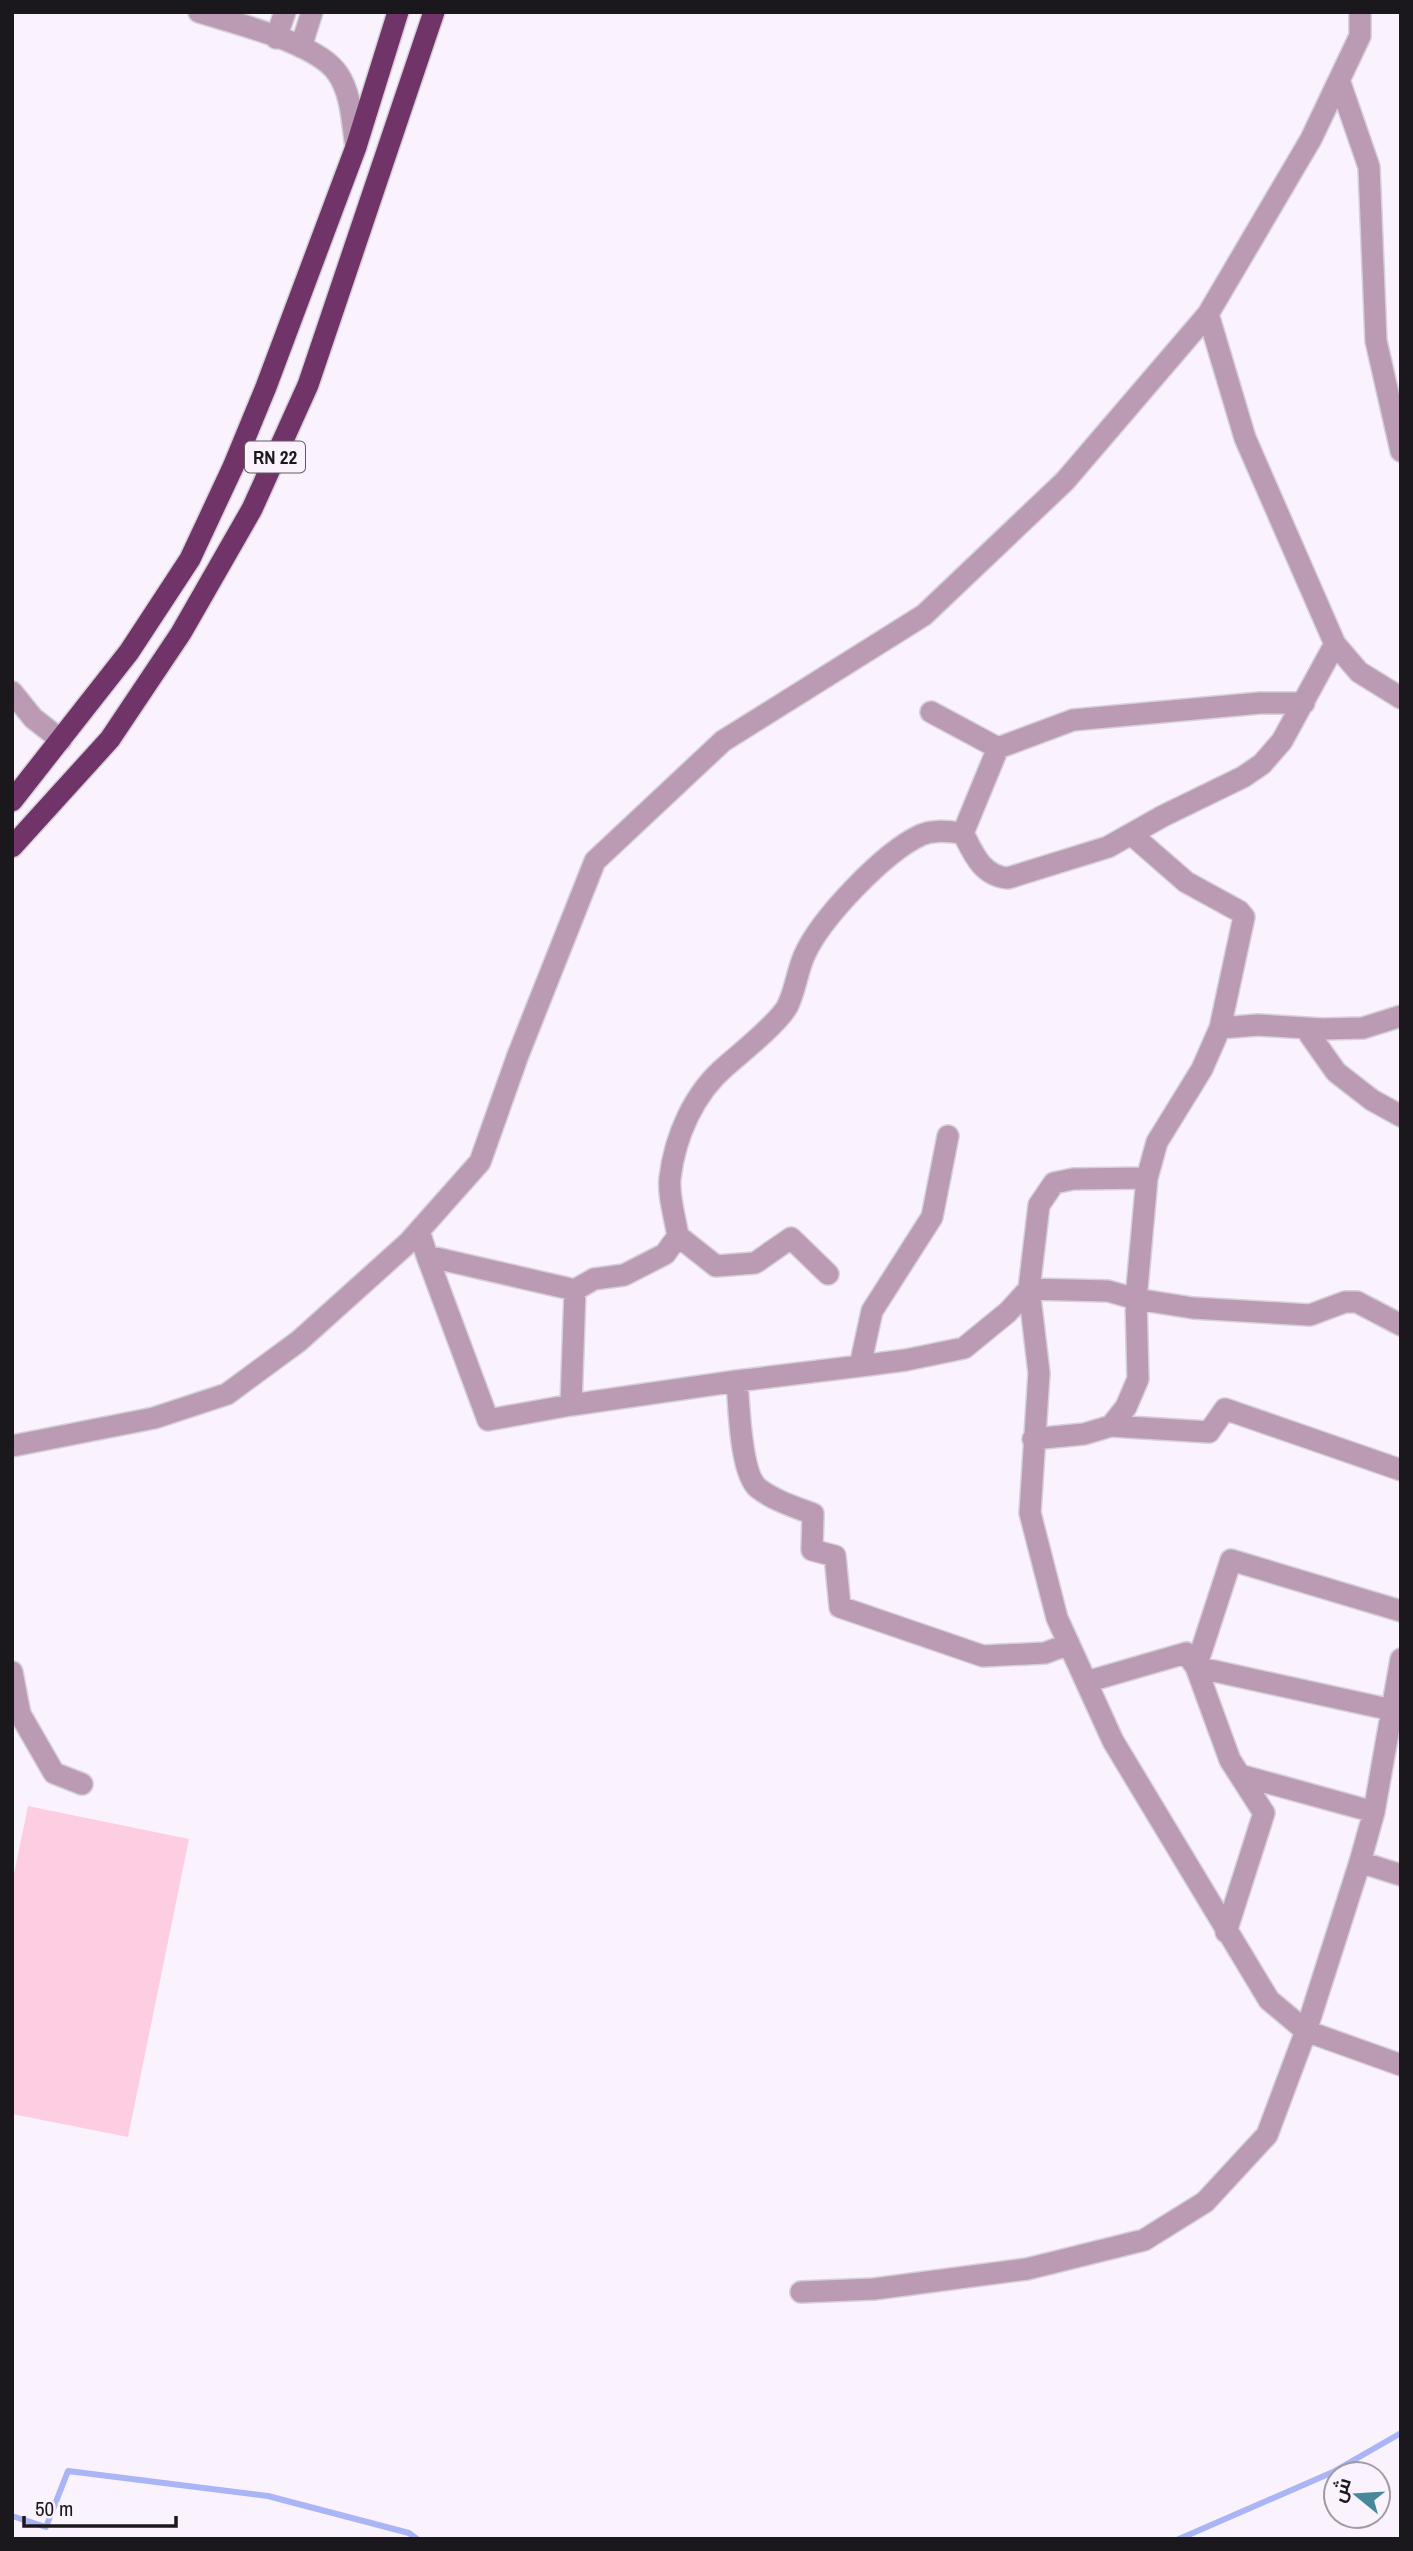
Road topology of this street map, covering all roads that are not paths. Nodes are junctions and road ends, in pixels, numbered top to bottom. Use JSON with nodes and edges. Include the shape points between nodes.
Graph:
{"nodes":[{"id":1,"x":199,"y":12,"type":"edge"},
{"id":2,"x":285,"y":12,"type":"edge"},
{"id":3,"x":312,"y":12,"type":"edge"},
{"id":4,"x":398,"y":12,"type":"edge"},
{"id":5,"x":434,"y":12,"type":"edge"},
{"id":6,"x":1360,"y":12,"type":"edge"},
{"id":7,"x":247,"y":19,"type":"edge"},
{"id":8,"x":276,"y":38,"type":"junction"},
{"id":9,"x":301,"y":47,"type":"junction"},
{"id":10,"x":1339,"y":80,"type":"junction"},
{"id":11,"x":356,"y":148,"type":"junction"},
{"id":12,"x":1208,"y":314,"type":"junction"},
{"id":13,"x":1401,"y":451,"type":"edge"},
{"id":14,"x":1335,"y":644,"type":"junction"},
{"id":15,"x":12,"y":692,"type":"edge"},
{"id":16,"x":1401,"y":698,"type":"edge"},
{"id":17,"x":1304,"y":703,"type":"junction"},
{"id":18,"x":931,"y":712,"type":"dead end"},
{"id":19,"x":61,"y":740,"type":"junction"},
{"id":20,"x":998,"y":748,"type":"junction"},
{"id":21,"x":12,"y":801,"type":"edge"},
{"id":22,"x":963,"y":833,"type":"junction"},
{"id":23,"x":1131,"y":834,"type":"junction"},
{"id":24,"x":12,"y":847,"type":"edge"},
{"id":25,"x":1401,"y":1016,"type":"edge"},
{"id":26,"x":1220,"y":1028,"type":"junction"},
{"id":27,"x":1305,"y":1028,"type":"junction"},
{"id":28,"x":1401,"y":1116,"type":"edge"},
{"id":29,"x":948,"y":1136,"type":"dead end"},
{"id":30,"x":1147,"y":1178,"type":"junction"},
{"id":31,"x":419,"y":1231,"type":"junction"},
{"id":32,"x":678,"y":1236,"type":"junction"},
{"id":33,"x":427,"y":1256,"type":"junction"},
{"id":34,"x":828,"y":1275,"type":"dead end"},
{"id":35,"x":1029,"y":1289,"type":"junction"},
{"id":36,"x":575,"y":1290,"type":"junction"},
{"id":37,"x":1136,"y":1299,"type":"junction"},
{"id":38,"x":1401,"y":1325,"type":"edge"},
{"id":39,"x":860,"y":1366,"type":"junction"},
{"id":40,"x":737,"y":1381,"type":"junction"},
{"id":41,"x":571,"y":1405,"type":"junction"},
{"id":42,"x":1111,"y":1426,"type":"junction"},
{"id":43,"x":1034,"y":1439,"type":"junction"},
{"id":44,"x":12,"y":1446,"type":"edge"},
{"id":45,"x":1401,"y":1470,"type":"edge"},
{"id":46,"x":1401,"y":1611,"type":"edge"},
{"id":47,"x":1069,"y":1644,"type":"junction"},
{"id":48,"x":1401,"y":1659,"type":"edge"},
{"id":49,"x":1196,"y":1667,"type":"junction"},
{"id":50,"x":12,"y":1672,"type":"edge"},
{"id":51,"x":1086,"y":1682,"type":"junction"},
{"id":52,"x":1392,"y":1710,"type":"junction"},
{"id":53,"x":16,"y":1722,"type":"edge"},
{"id":54,"x":1392,"y":1763,"type":"edge"},
{"id":55,"x":1240,"y":1775,"type":"junction"},
{"id":56,"x":82,"y":1784,"type":"dead end"},
{"id":57,"x":1374,"y":1812,"type":"junction"},
{"id":58,"x":1360,"y":1862,"type":"junction"},
{"id":59,"x":1401,"y":1875,"type":"edge"},
{"id":60,"x":1226,"y":1932,"type":"junction"},
{"id":61,"x":1306,"y":2031,"type":"junction"},
{"id":62,"x":1401,"y":2065,"type":"edge"},
{"id":63,"x":801,"y":2292,"type":"dead end"}],
"edges":[{"from":1,"to":7,"type":"street"},
{"from":2,"to":8,"type":"street"},
{"from":3,"to":9,"type":"street"},
{"from":4,"to":11,"type":"highway","number":"RN 22"},
{"from":5,"to":24,"type":"highway","number":"RN 22","via":[[308,385],[252,509],[181,633],[110,739]]},
{"from":6,"to":10,"type":"street","via":[[1360,36]]},
{"from":7,"to":8,"type":"street"},
{"from":8,"to":9,"type":"street"},
{"from":9,"to":11,"type":"street","via":[[337,71],[348,99]]},
{"from":10,"to":12,"type":"street","via":[[1311,139]]},
{"from":10,"to":13,"type":"street","via":[[1369,167],[1376,341]]},
{"from":11,"to":19,"type":"highway","number":"RN 22","via":[[266,387],[190,559]]},
{"from":12,"to":14,"type":"street","via":[[1245,438]]},
{"from":12,"to":31,"type":"street","via":[[1065,481],[924,615],[723,741],[595,861],[480,1162]]},
{"from":14,"to":16,"type":"street","via":[[1359,672]]},
{"from":14,"to":17,"type":"street"},
{"from":15,"to":19,"type":"street","via":[[33,718]]},
{"from":17,"to":20,"type":"street","via":[[1073,720]]},
{"from":17,"to":23,"type":"street","via":[[1262,764]]},
{"from":18,"to":20,"type":"street"},
{"from":19,"to":21,"type":"highway","number":"RN 22"},
{"from":20,"to":22,"type":"street"},
{"from":22,"to":23,"type":"street","via":[[987,871],[1008,878],[1108,847]]},
{"from":22,"to":32,"type":"street","via":[[921,835],[874,868],[830,916],[811,945],[786,1007],[698,1096],[680,1135],[670,1179]]},
{"from":23,"to":26,"type":"street","via":[[1186,882],[1244,918]]},
{"from":25,"to":27,"type":"street","via":[[1363,1028]]},
{"from":26,"to":27,"type":"street"},
{"from":26,"to":30,"type":"street","via":[[1202,1069],[1157,1142]]},
{"from":27,"to":28,"type":"street","via":[[1336,1072]]},
{"from":29,"to":39,"type":"street","via":[[932,1217],[872,1311]]},
{"from":30,"to":35,"type":"street","via":[[1054,1183],[1040,1205]]},
{"from":30,"to":37,"type":"street"},
{"from":31,"to":33,"type":"street"},
{"from":31,"to":44,"type":"street","via":[[299,1341],[227,1394],[154,1418]]},
{"from":32,"to":34,"type":"street","via":[[716,1266],[755,1263],[791,1238]]},
{"from":32,"to":36,"type":"street","via":[[665,1254],[624,1275],[594,1279]]},
{"from":33,"to":36,"type":"street"},
{"from":33,"to":41,"type":"street","via":[[488,1420]]},
{"from":35,"to":37,"type":"street","via":[[1108,1291]]},
{"from":35,"to":39,"type":"street","via":[[964,1348]]},
{"from":35,"to":43,"type":"street","via":[[1039,1373]]},
{"from":36,"to":41,"type":"street"},
{"from":37,"to":38,"type":"street","via":[[1193,1308],[1310,1315],[1357,1302]]},
{"from":37,"to":42,"type":"street","via":[[1138,1379],[1126,1407]]},
{"from":39,"to":40,"type":"street"},
{"from":40,"to":41,"type":"street"},
{"from":40,"to":47,"type":"street","via":[[745,1462],[756,1486],[813,1514],[812,1550],[835,1556],[841,1607],[984,1656],[1045,1653]]},
{"from":42,"to":43,"type":"street"},
{"from":42,"to":45,"type":"street","via":[[1209,1432],[1224,1409]]},
{"from":43,"to":47,"type":"street","via":[[1030,1513],[1057,1618]]},
{"from":46,"to":49,"type":"street","via":[[1231,1560]]},
{"from":47,"to":51,"type":"street"},
{"from":48,"to":52,"type":"street"},
{"from":49,"to":51,"type":"street","via":[[1185,1653]]},
{"from":49,"to":52,"type":"street"},
{"from":49,"to":55,"type":"street","via":[[1230,1760]]},
{"from":50,"to":53,"type":"street"},
{"from":51,"to":60,"type":"street","via":[[1113,1741]]},
{"from":52,"to":54,"type":"street"},
{"from":53,"to":56,"type":"street","via":[[54,1773]]},
{"from":54,"to":57,"type":"street"},
{"from":55,"to":57,"type":"street"},
{"from":55,"to":60,"type":"street","via":[[1264,1813]]},
{"from":57,"to":58,"type":"street"},
{"from":58,"to":59,"type":"street"},
{"from":58,"to":61,"type":"street"},
{"from":60,"to":61,"type":"street","via":[[1269,2000]]},
{"from":61,"to":62,"type":"street"},
{"from":61,"to":63,"type":"street","via":[[1266,2135],[1205,2202],[1144,2240],[1027,2269],[874,2289]]}]}
